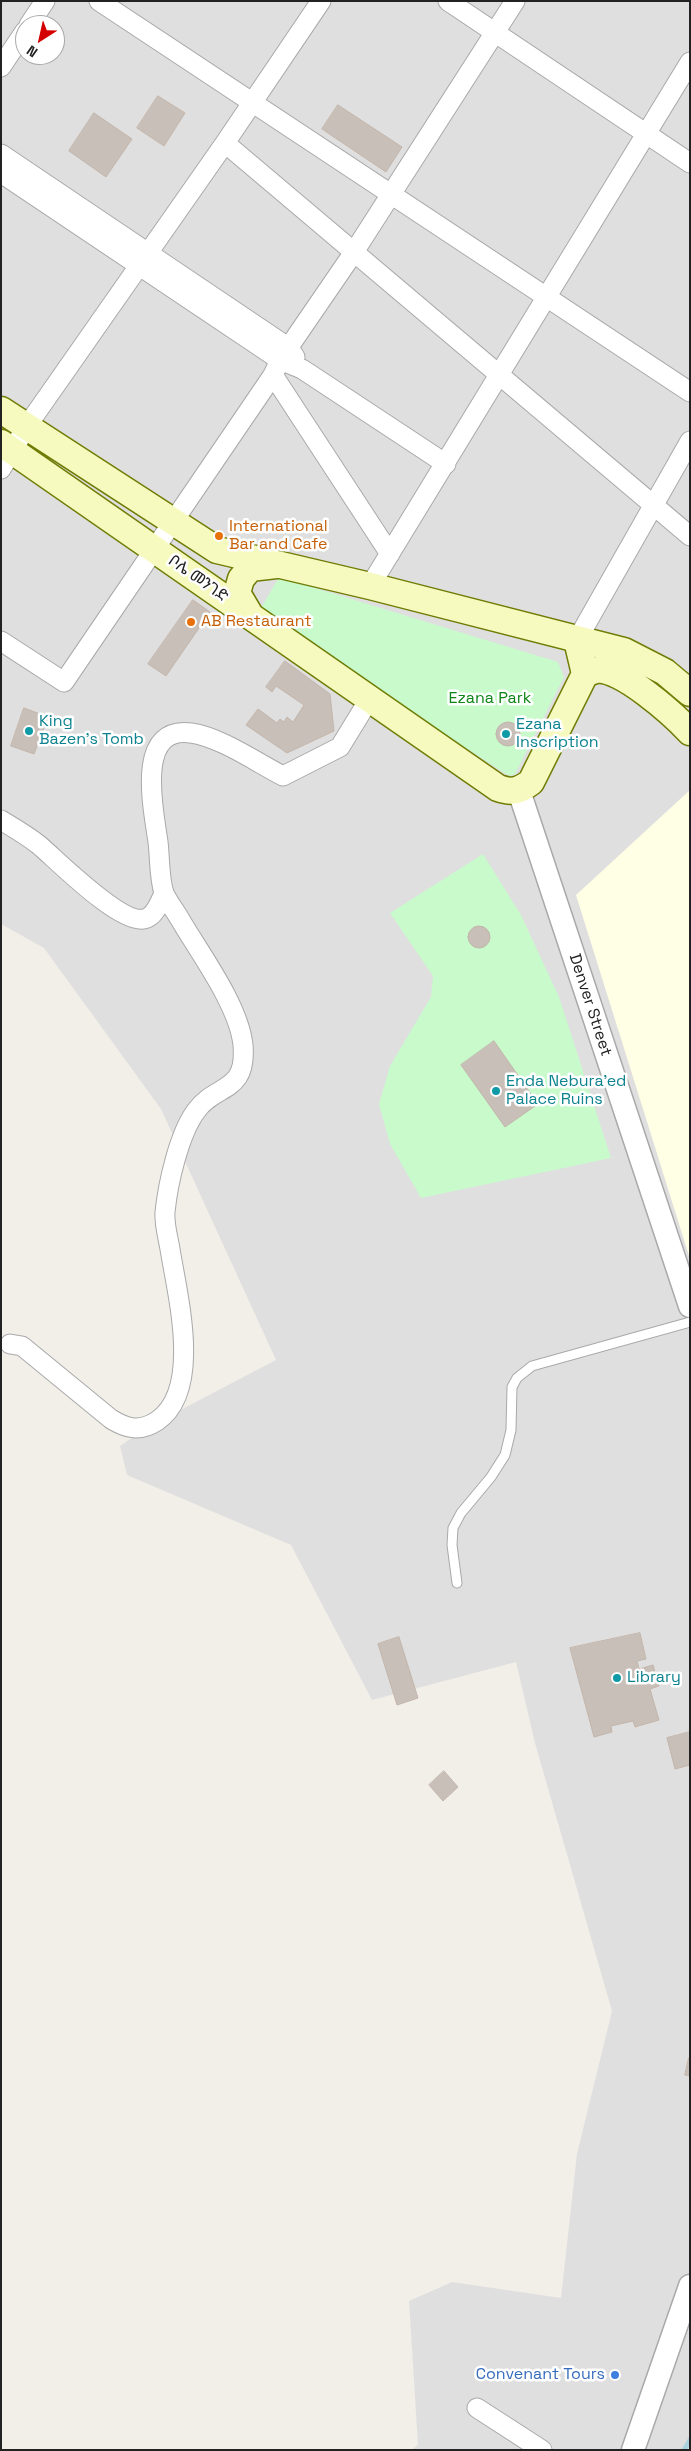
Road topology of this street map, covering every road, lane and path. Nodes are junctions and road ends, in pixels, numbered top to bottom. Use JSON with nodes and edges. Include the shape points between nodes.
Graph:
{"nodes":[{"id":1,"x":45,"y":1,"type":"edge"},
{"id":2,"x":99,"y":1,"type":"edge"},
{"id":3,"x":321,"y":1,"type":"edge"},
{"id":4,"x":448,"y":1,"type":"edge"},
{"id":5,"x":514,"y":1,"type":"edge"},
{"id":6,"x":36,"y":15,"type":"edge"},
{"id":7,"x":494,"y":32,"type":"junction"},
{"id":8,"x":15,"y":46,"type":"edge"},
{"id":9,"x":690,"y":62,"type":"edge"},
{"id":10,"x":1,"y":67,"type":"edge"},
{"id":11,"x":252,"y":103,"type":"junction"},
{"id":12,"x":646,"y":134,"type":"junction"},
{"id":13,"x":225,"y":143,"type":"junction"},
{"id":14,"x":1,"y":154,"type":"edge"},
{"id":15,"x":690,"y":163,"type":"edge"},
{"id":16,"x":1,"y":173,"type":"edge"},
{"id":17,"x":391,"y":194,"type":"junction"},
{"id":18,"x":354,"y":252,"type":"junction"},
{"id":19,"x":144,"y":259,"type":"junction"},
{"id":20,"x":547,"y":298,"type":"junction"},
{"id":21,"x":281,"y":361,"type":"junction"},
{"id":22,"x":500,"y":376,"type":"junction"},
{"id":23,"x":690,"y":392,"type":"edge"},
{"id":24,"x":1,"y":410,"type":"edge"},
{"id":25,"x":27,"y":426,"type":"junction"},
{"id":26,"x":690,"y":441,"type":"edge"},
{"id":27,"x":5,"y":455,"type":"edge"},
{"id":28,"x":446,"y":464,"type":"junction"},
{"id":29,"x":654,"y":506,"type":"junction"},
{"id":30,"x":174,"y":522,"type":"junction"},
{"id":31,"x":690,"y":536,"type":"edge"},
{"id":32,"x":155,"y":549,"type":"junction"},
{"id":33,"x":390,"y":554,"type":"junction"},
{"id":34,"x":279,"y":565,"type":"junction"},
{"id":35,"x":370,"y":586,"type":"junction"},
{"id":36,"x":250,"y":615,"type":"junction"},
{"id":37,"x":577,"y":640,"type":"junction"},
{"id":38,"x":1,"y":641,"type":"edge"},
{"id":39,"x":585,"y":674,"type":"junction"},
{"id":40,"x":690,"y":693,"type":"edge"},
{"id":41,"x":370,"y":698,"type":"junction"},
{"id":42,"x":687,"y":723,"type":"edge"},
{"id":43,"x":520,"y":791,"type":"junction"},
{"id":44,"x":1,"y":820,"type":"edge"},
{"id":45,"x":164,"y":893,"type":"junction"},
{"id":46,"x":690,"y":1306,"type":"edge"},
{"id":47,"x":690,"y":1322,"type":"edge"},
{"id":48,"x":10,"y":1344,"type":"dead end"},
{"id":49,"x":457,"y":1583,"type":"dead end"},
{"id":50,"x":690,"y":2286,"type":"edge"},
{"id":51,"x":477,"y":2408,"type":"dead end"},
{"id":52,"x":542,"y":2450,"type":"edge"},
{"id":53,"x":633,"y":2450,"type":"edge"}],
"edges":[{"from":1,"to":6,"type":"street"},
{"from":2,"to":11,"type":"street"},
{"from":3,"to":11,"type":"street"},
{"from":4,"to":7,"type":"street"},
{"from":5,"to":7,"type":"street"},
{"from":7,"to":12,"type":"street"},
{"from":7,"to":17,"type":"street"},
{"from":8,"to":10,"type":"street"},
{"from":9,"to":12,"type":"street"},
{"from":11,"to":13,"type":"street"},
{"from":11,"to":17,"type":"street"},
{"from":12,"to":15,"type":"street"},
{"from":12,"to":20,"type":"street"},
{"from":13,"to":18,"type":"street"},
{"from":13,"to":19,"type":"street"},
{"from":14,"to":19,"type":"street"},
{"from":16,"to":19,"type":"street"},
{"from":17,"to":18,"type":"street"},
{"from":17,"to":20,"type":"street"},
{"from":18,"to":21,"type":"street"},
{"from":18,"to":22,"type":"street"},
{"from":19,"to":21,"type":"street"},
{"from":19,"to":25,"type":"street"},
{"from":20,"to":22,"type":"street"},
{"from":20,"to":23,"type":"street"},
{"from":21,"to":28,"type":"street","via":[[302,369]]},
{"from":21,"to":30,"type":"street"},
{"from":21,"to":33,"type":"street"},
{"from":22,"to":28,"type":"street"},
{"from":22,"to":29,"type":"street"},
{"from":24,"to":25,"type":"main road","name":"ቦሌ መንገድ"},
{"from":25,"to":27,"type":"street"},
{"from":25,"to":30,"type":"main road","name":"ቦሌ መንገድ"},
{"from":26,"to":29,"type":"street"},
{"from":27,"to":32,"type":"main road","name":"ቦሌ መንገድ"},
{"from":28,"to":33,"type":"street"},
{"from":29,"to":31,"type":"street"},
{"from":29,"to":37,"type":"street"},
{"from":30,"to":32,"type":"street"},
{"from":30,"to":34,"type":"main road","name":"ቦሌ መንገድ","via":[[217,550]]},
{"from":32,"to":36,"type":"main road","name":"ቦሌ መንገድ"},
{"from":32,"to":38,"type":"street","via":[[64,682]]},
{"from":33,"to":35,"type":"street"},
{"from":34,"to":35,"type":"main road","name":"ቦሌ መንገድ"},
{"from":34,"to":36,"type":"main road","via":[[250,568],[241,579],[237,593]]},
{"from":35,"to":37,"type":"main road","name":"ቦሌ መንገድ"},
{"from":36,"to":41,"type":"main road","name":"ቦሌ መንገድ"},
{"from":37,"to":39,"type":"main road"},
{"from":37,"to":40,"type":"main road","name":"ቦሌ መንገድ","via":[[631,654],[665,672]]},
{"from":39,"to":42,"type":"main road","via":[[597,670],[610,673],[636,686]]},
{"from":39,"to":43,"type":"main road","via":[[531,782]]},
{"from":41,"to":43,"type":"main road","name":"ቦሌ መንገድ","via":[[498,788],[508,792]]},
{"from":41,"to":45,"type":"street","via":[[340,747],[283,776],[208,737],[175,734],[163,741],[154,756],[150,776]]},
{"from":43,"to":46,"type":"street","name":"Denver Street"},
{"from":44,"to":45,"type":"street","via":[[38,844],[106,903],[133,919],[149,918]]},
{"from":45,"to":48,"type":"street","via":[[230,1004],[242,1042],[243,1064],[238,1077],[195,1112],[187,1127],[169,1186],[164,1216],[181,1314],[184,1363],[176,1396],[164,1416],[148,1427],[125,1428],[22,1346]]},
{"from":47,"to":49,"type":"lane","via":[[532,1366],[516,1378],[511,1395],[512,1430],[505,1455],[461,1513],[454,1528],[452,1545]]},
{"from":50,"to":53,"type":"street"},
{"from":51,"to":52,"type":"street"}]}
